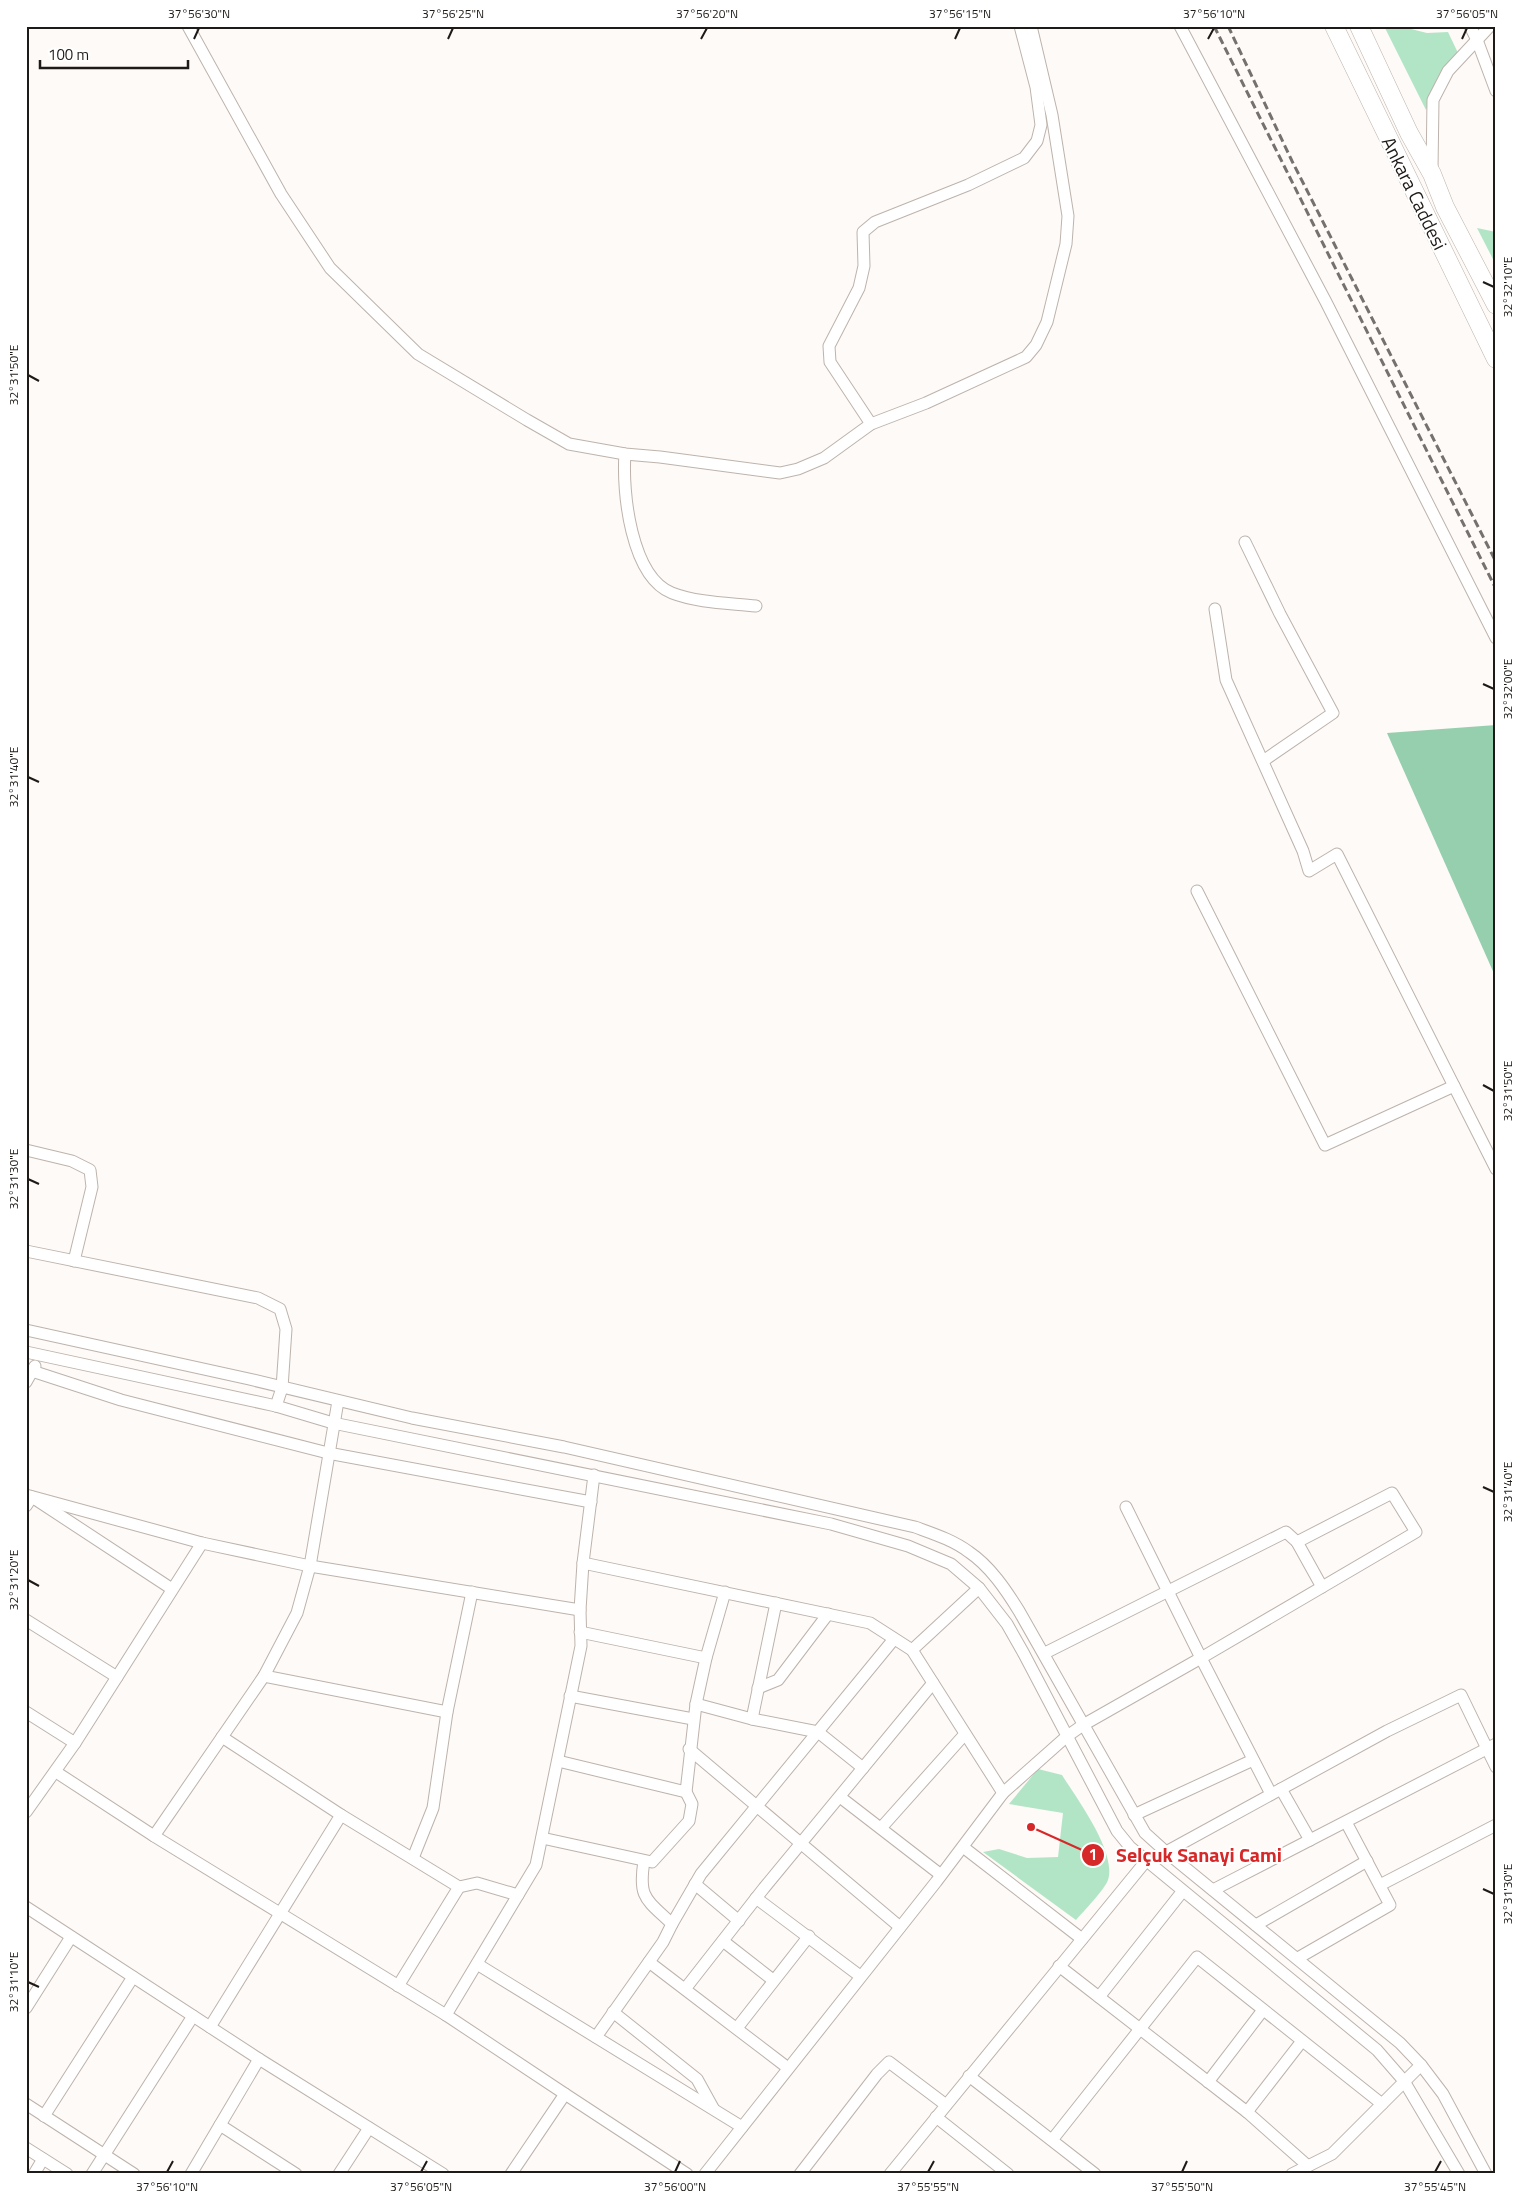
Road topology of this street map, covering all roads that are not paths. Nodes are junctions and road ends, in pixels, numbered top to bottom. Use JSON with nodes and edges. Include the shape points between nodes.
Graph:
{"nodes":[{"id":1,"x":188,"y":26,"type":"edge"},
{"id":2,"x":1020,"y":26,"type":"edge"},
{"id":3,"x":1031,"y":26,"type":"edge"},
{"id":4,"x":1180,"y":26,"type":"edge"},
{"id":5,"x":1359,"y":26,"type":"edge"},
{"id":6,"x":1470,"y":26,"type":"edge"},
{"id":7,"x":1490,"y":26,"type":"edge"},
{"id":8,"x":1335,"y":31,"type":"edge"},
{"id":9,"x":1477,"y":40,"type":"junction"},
{"id":10,"x":1496,"y":91,"type":"edge"},
{"id":11,"x":1432,"y":174,"type":"junction"},
{"id":12,"x":1496,"y":305,"type":"edge"},
{"id":13,"x":1496,"y":359,"type":"edge"},
{"id":14,"x":871,"y":424,"type":"junction"},
{"id":15,"x":625,"y":454,"type":"junction"},
{"id":16,"x":1245,"y":542,"type":"dead end"},
{"id":17,"x":756,"y":606,"type":"dead end"},
{"id":18,"x":1215,"y":609,"type":"dead end"},
{"id":19,"x":1496,"y":638,"type":"edge"},
{"id":20,"x":1263,"y":761,"type":"junction"},
{"id":21,"x":1197,"y":891,"type":"dead end"},
{"id":22,"x":1454,"y":1086,"type":"junction"},
{"id":23,"x":26,"y":1150,"type":"edge"},
{"id":24,"x":1496,"y":1169,"type":"edge"},
{"id":25,"x":26,"y":1251,"type":"edge"},
{"id":26,"x":74,"y":1261,"type":"junction"},
{"id":27,"x":26,"y":1330,"type":"edge"},
{"id":28,"x":26,"y":1352,"type":"edge"},
{"id":29,"x":41,"y":1355,"type":"junction"},
{"id":30,"x":32,"y":1371,"type":"junction"},
{"id":31,"x":26,"y":1382,"type":"edge"},
{"id":32,"x":282,"y":1388,"type":"junction"},
{"id":33,"x":338,"y":1401,"type":"junction"},
{"id":34,"x":276,"y":1406,"type":"junction"},
{"id":35,"x":333,"y":1423,"type":"junction"},
{"id":36,"x":328,"y":1453,"type":"junction"},
{"id":37,"x":594,"y":1476,"type":"junction"},
{"id":38,"x":28,"y":1499,"type":"edge"},
{"id":39,"x":590,"y":1502,"type":"junction"},
{"id":40,"x":1126,"y":1507,"type":"dead end"},
{"id":41,"x":1296,"y":1542,"type":"junction"},
{"id":42,"x":202,"y":1543,"type":"junction"},
{"id":43,"x":583,"y":1563,"type":"junction"},
{"id":44,"x":310,"y":1566,"type":"junction"},
{"id":45,"x":1322,"y":1587,"type":"junction"},
{"id":46,"x":979,"y":1588,"type":"junction"},
{"id":47,"x":172,"y":1589,"type":"junction"},
{"id":48,"x":472,"y":1592,"type":"junction"},
{"id":49,"x":725,"y":1592,"type":"junction"},
{"id":50,"x":1167,"y":1592,"type":"junction"},
{"id":51,"x":776,"y":1603,"type":"junction"},
{"id":52,"x":580,"y":1610,"type":"junction"},
{"id":53,"x":828,"y":1614,"type":"junction"},
{"id":54,"x":26,"y":1620,"type":"edge"},
{"id":55,"x":580,"y":1632,"type":"junction"},
{"id":56,"x":894,"y":1639,"type":"junction"},
{"id":57,"x":912,"y":1650,"type":"junction"},
{"id":58,"x":1045,"y":1653,"type":"junction"},
{"id":59,"x":706,"y":1658,"type":"junction"},
{"id":60,"x":1200,"y":1658,"type":"junction"},
{"id":61,"x":264,"y":1676,"type":"junction"},
{"id":62,"x":117,"y":1677,"type":"junction"},
{"id":63,"x":933,"y":1683,"type":"junction"},
{"id":64,"x":758,"y":1688,"type":"junction"},
{"id":65,"x":570,"y":1696,"type":"junction"},
{"id":66,"x":696,"y":1704,"type":"junction"},
{"id":67,"x":26,"y":1712,"type":"edge"},
{"id":68,"x":447,"y":1712,"type":"junction"},
{"id":69,"x":693,"y":1719,"type":"junction"},
{"id":70,"x":752,"y":1719,"type":"junction"},
{"id":71,"x":1083,"y":1725,"type":"junction"},
{"id":72,"x":818,"y":1732,"type":"junction"},
{"id":73,"x":966,"y":1734,"type":"junction"},
{"id":74,"x":222,"y":1737,"type":"junction"},
{"id":75,"x":1066,"y":1737,"type":"junction"},
{"id":76,"x":75,"y":1743,"type":"junction"},
{"id":77,"x":1491,"y":1747,"type":"edge"},
{"id":78,"x":689,"y":1749,"type":"junction"},
{"id":79,"x":558,"y":1760,"type":"junction"},
{"id":80,"x":1253,"y":1760,"type":"junction"},
{"id":81,"x":1496,"y":1767,"type":"edge"},
{"id":82,"x":863,"y":1768,"type":"junction"},
{"id":83,"x":56,"y":1772,"type":"junction"},
{"id":84,"x":1276,"y":1791,"type":"junction"},
{"id":85,"x":686,"y":1792,"type":"junction"},
{"id":86,"x":1003,"y":1793,"type":"junction"},
{"id":87,"x":840,"y":1796,"type":"junction"},
{"id":88,"x":757,"y":1806,"type":"junction"},
{"id":89,"x":27,"y":1807,"type":"edge"},
{"id":90,"x":341,"y":1815,"type":"junction"},
{"id":91,"x":1134,"y":1815,"type":"junction"},
{"id":92,"x":1346,"y":1822,"type":"junction"},
{"id":93,"x":1496,"y":1825,"type":"edge"},
{"id":94,"x":881,"y":1828,"type":"junction"},
{"id":95,"x":154,"y":1836,"type":"junction"},
{"id":96,"x":542,"y":1838,"type":"junction"},
{"id":97,"x":1310,"y":1840,"type":"junction"},
{"id":98,"x":801,"y":1844,"type":"junction"},
{"id":99,"x":962,"y":1847,"type":"junction"},
{"id":100,"x":1166,"y":1852,"type":"junction"},
{"id":101,"x":412,"y":1858,"type":"junction"},
{"id":102,"x":644,"y":1861,"type":"junction"},
{"id":103,"x":1146,"y":1861,"type":"junction"},
{"id":104,"x":1367,"y":1861,"type":"junction"},
{"id":105,"x":941,"y":1875,"type":"junction"},
{"id":106,"x":695,"y":1884,"type":"junction"},
{"id":107,"x":1380,"y":1885,"type":"junction"},
{"id":108,"x":459,"y":1887,"type":"junction"},
{"id":109,"x":1212,"y":1890,"type":"junction"},
{"id":110,"x":1182,"y":1892,"type":"junction"},
{"id":111,"x":518,"y":1895,"type":"junction"},
{"id":112,"x":756,"y":1898,"type":"junction"},
{"id":113,"x":26,"y":1907,"type":"edge"},
{"id":114,"x":280,"y":1914,"type":"junction"},
{"id":115,"x":739,"y":1921,"type":"junction"},
{"id":116,"x":672,"y":1924,"type":"junction"},
{"id":117,"x":1256,"y":1924,"type":"junction"},
{"id":118,"x":900,"y":1927,"type":"junction"},
{"id":119,"x":808,"y":1936,"type":"junction"},
{"id":120,"x":72,"y":1937,"type":"junction"},
{"id":121,"x":1082,"y":1938,"type":"junction"},
{"id":122,"x":723,"y":1941,"type":"junction"},
{"id":123,"x":1298,"y":1958,"type":"junction"},
{"id":124,"x":649,"y":1962,"type":"junction"},
{"id":125,"x":477,"y":1964,"type":"junction"},
{"id":126,"x":1060,"y":1966,"type":"junction"},
{"id":127,"x":860,"y":1976,"type":"junction"},
{"id":128,"x":133,"y":1977,"type":"junction"},
{"id":129,"x":773,"y":1980,"type":"junction"},
{"id":130,"x":398,"y":1986,"type":"junction"},
{"id":131,"x":685,"y":1989,"type":"junction"},
{"id":132,"x":1099,"y":1997,"type":"junction"},
{"id":133,"x":26,"y":2008,"type":"edge"},
{"id":134,"x":1264,"y":2010,"type":"junction"},
{"id":135,"x":613,"y":2012,"type":"junction"},
{"id":136,"x":193,"y":2016,"type":"junction"},
{"id":137,"x":446,"y":2016,"type":"junction"},
{"id":138,"x":210,"y":2027,"type":"junction"},
{"id":139,"x":736,"y":2028,"type":"junction"},
{"id":140,"x":1139,"y":2028,"type":"junction"},
{"id":141,"x":596,"y":2037,"type":"junction"},
{"id":142,"x":1302,"y":2041,"type":"junction"},
{"id":143,"x":259,"y":2059,"type":"junction"},
{"id":144,"x":1421,"y":2065,"type":"junction"},
{"id":145,"x":788,"y":2068,"type":"junction"},
{"id":146,"x":969,"y":2076,"type":"junction"},
{"id":147,"x":1404,"y":2081,"type":"junction"},
{"id":148,"x":1208,"y":2082,"type":"junction"},
{"id":149,"x":565,"y":2094,"type":"junction"},
{"id":150,"x":26,"y":2104,"type":"edge"},
{"id":151,"x":1382,"y":2104,"type":"junction"},
{"id":152,"x":946,"y":2105,"type":"junction"},
{"id":153,"x":714,"y":2110,"type":"junction"},
{"id":154,"x":1247,"y":2112,"type":"junction"},
{"id":155,"x":44,"y":2116,"type":"junction"},
{"id":156,"x":936,"y":2117,"type":"junction"},
{"id":157,"x":220,"y":2124,"type":"junction"},
{"id":158,"x":742,"y":2127,"type":"junction"},
{"id":159,"x":369,"y":2128,"type":"junction"},
{"id":160,"x":1052,"y":2140,"type":"junction"},
{"id":161,"x":26,"y":2148,"type":"edge"},
{"id":162,"x":104,"y":2155,"type":"junction"},
{"id":163,"x":43,"y":2159,"type":"junction"},
{"id":164,"x":1308,"y":2166,"type":"junction"},
{"id":165,"x":1093,"y":2173,"type":"edge"},
{"id":166,"x":34,"y":2174,"type":"edge"},
{"id":167,"x":67,"y":2174,"type":"edge"},
{"id":168,"x":92,"y":2174,"type":"edge"},
{"id":169,"x":134,"y":2174,"type":"edge"},
{"id":170,"x":190,"y":2174,"type":"edge"},
{"id":171,"x":296,"y":2174,"type":"edge"},
{"id":172,"x":339,"y":2174,"type":"edge"},
{"id":173,"x":443,"y":2174,"type":"edge"},
{"id":174,"x":511,"y":2174,"type":"edge"},
{"id":175,"x":687,"y":2174,"type":"edge"},
{"id":176,"x":705,"y":2174,"type":"edge"},
{"id":177,"x":800,"y":2174,"type":"edge"},
{"id":178,"x":890,"y":2174,"type":"edge"},
{"id":179,"x":1008,"y":2174,"type":"edge"},
{"id":180,"x":1292,"y":2174,"type":"edge"},
{"id":181,"x":1459,"y":2174,"type":"edge"},
{"id":182,"x":1486,"y":2174,"type":"edge"}],
"edges":[{"from":1,"to":15,"type":"street","via":[[281,194],[336,274],[418,354],[569,444]]},
{"from":2,"to":14,"type":"street","via":[[1036,87],[1041,125],[1037,141],[1024,158],[968,185],[875,222],[863,232],[864,266],[859,288],[829,346],[830,362]]},
{"from":3,"to":14,"type":"street","via":[[1052,115],[1068,216],[1066,244],[1047,322],[1026,357],[926,403]]},
{"from":4,"to":19,"type":"street","via":[[1326,302]]},
{"from":5,"to":11,"type":"highway","name":"Ankara Caddesi"},
{"from":6,"to":9,"type":"street"},
{"from":7,"to":9,"type":"street"},
{"from":8,"to":13,"type":"highway","name":"Ankara Caddesi"},
{"from":9,"to":10,"type":"street"},
{"from":9,"to":11,"type":"street","via":[[1448,70],[1433,100]]},
{"from":11,"to":12,"type":"highway","name":"Ankara Caddesi","via":[[1445,207]]},
{"from":14,"to":15,"type":"street","via":[[824,458],[780,473]]},
{"from":15,"to":17,"type":"street","via":[[623,478],[632,529],[640,559],[657,583],[671,593],[698,600]]},
{"from":16,"to":20,"type":"street","via":[[1333,713]]},
{"from":18,"to":20,"type":"street","via":[[1226,680]]},
{"from":20,"to":22,"type":"street","via":[[1309,871],[1337,854]]},
{"from":21,"to":22,"type":"street","via":[[1325,1145]]},
{"from":22,"to":24,"type":"street"},
{"from":23,"to":26,"type":"street","via":[[72,1161],[90,1170],[92,1187]]},
{"from":25,"to":26,"type":"street"},
{"from":26,"to":32,"type":"street","via":[[258,1298],[280,1309],[286,1329]]},
{"from":27,"to":32,"type":"street"},
{"from":28,"to":29,"type":"street"},
{"from":29,"to":30,"type":"street"},
{"from":29,"to":34,"type":"street"},
{"from":30,"to":31,"type":"street"},
{"from":30,"to":36,"type":"street","via":[[121,1400]]},
{"from":32,"to":33,"type":"street"},
{"from":32,"to":34,"type":"street"},
{"from":33,"to":35,"type":"street"},
{"from":33,"to":58,"type":"street","via":[[564,1447],[916,1528],[945,1538],[970,1552],[1004,1588]]},
{"from":34,"to":35,"type":"street"},
{"from":35,"to":36,"type":"street"},
{"from":35,"to":37,"type":"street"},
{"from":36,"to":39,"type":"street"},
{"from":36,"to":44,"type":"street"},
{"from":37,"to":39,"type":"street"},
{"from":37,"to":46,"type":"street","via":[[831,1524],[908,1546],[951,1564]]},
{"from":38,"to":42,"type":"street"},
{"from":38,"to":47,"type":"street"},
{"from":39,"to":43,"type":"street"},
{"from":40,"to":50,"type":"street"},
{"from":41,"to":45,"type":"street"},
{"from":41,"to":45,"type":"street","via":[[1392,1493],[1416,1532]]},
{"from":41,"to":50,"type":"street","via":[[1286,1532]]},
{"from":42,"to":44,"type":"street"},
{"from":42,"to":47,"type":"street"},
{"from":43,"to":49,"type":"street"},
{"from":43,"to":52,"type":"street"},
{"from":44,"to":48,"type":"street"},
{"from":44,"to":61,"type":"street","via":[[298,1613]]},
{"from":45,"to":60,"type":"street"},
{"from":46,"to":57,"type":"street"},
{"from":46,"to":75,"type":"street","via":[[1006,1624]]},
{"from":47,"to":62,"type":"street"},
{"from":48,"to":52,"type":"street"},
{"from":48,"to":68,"type":"street"},
{"from":49,"to":51,"type":"street"},
{"from":49,"to":59,"type":"street"},
{"from":50,"to":58,"type":"street"},
{"from":50,"to":60,"type":"street"},
{"from":51,"to":53,"type":"street"},
{"from":51,"to":64,"type":"street"},
{"from":52,"to":55,"type":"street"},
{"from":53,"to":56,"type":"street","via":[[870,1624]]},
{"from":53,"to":64,"type":"street","via":[[778,1680]]},
{"from":54,"to":62,"type":"street"},
{"from":55,"to":59,"type":"street"},
{"from":55,"to":65,"type":"street","via":[[581,1646]]},
{"from":56,"to":57,"type":"street"},
{"from":56,"to":72,"type":"street"},
{"from":57,"to":63,"type":"street"},
{"from":58,"to":71,"type":"street"},
{"from":59,"to":66,"type":"street"},
{"from":60,"to":71,"type":"street"},
{"from":60,"to":80,"type":"street"},
{"from":61,"to":68,"type":"street"},
{"from":61,"to":74,"type":"street"},
{"from":62,"to":76,"type":"street"},
{"from":63,"to":73,"type":"street"},
{"from":63,"to":82,"type":"street"},
{"from":64,"to":70,"type":"street"},
{"from":65,"to":69,"type":"street"},
{"from":65,"to":79,"type":"street"},
{"from":66,"to":69,"type":"street"},
{"from":66,"to":70,"type":"street"},
{"from":67,"to":76,"type":"street"},
{"from":68,"to":101,"type":"street","via":[[433,1808]]},
{"from":69,"to":78,"type":"street"},
{"from":70,"to":72,"type":"street"},
{"from":71,"to":75,"type":"street"},
{"from":71,"to":91,"type":"street"},
{"from":72,"to":82,"type":"street"},
{"from":72,"to":88,"type":"street"},
{"from":73,"to":86,"type":"street"},
{"from":73,"to":94,"type":"street"},
{"from":74,"to":90,"type":"street"},
{"from":74,"to":95,"type":"street"},
{"from":75,"to":86,"type":"street"},
{"from":75,"to":103,"type":"street","via":[[1117,1831]]},
{"from":76,"to":83,"type":"street"},
{"from":77,"to":81,"type":"street"},
{"from":77,"to":84,"type":"street","via":[[1461,1694]]},
{"from":77,"to":92,"type":"street"},
{"from":78,"to":85,"type":"street"},
{"from":78,"to":88,"type":"street"},
{"from":79,"to":85,"type":"street"},
{"from":79,"to":96,"type":"street"},
{"from":80,"to":84,"type":"street"},
{"from":80,"to":91,"type":"street"},
{"from":82,"to":87,"type":"street"},
{"from":83,"to":89,"type":"street"},
{"from":83,"to":95,"type":"street"},
{"from":84,"to":97,"type":"street"},
{"from":84,"to":100,"type":"street"},
{"from":85,"to":102,"type":"street","via":[[692,1804],[689,1821],[652,1862]]},
{"from":86,"to":99,"type":"street"},
{"from":87,"to":94,"type":"street"},
{"from":87,"to":98,"type":"street"},
{"from":88,"to":98,"type":"street"},
{"from":88,"to":106,"type":"street"},
{"from":90,"to":101,"type":"street"},
{"from":90,"to":114,"type":"street"},
{"from":91,"to":100,"type":"street","via":[[1145,1833]]},
{"from":92,"to":97,"type":"street"},
{"from":92,"to":104,"type":"street"},
{"from":93,"to":107,"type":"street"},
{"from":94,"to":105,"type":"street"},
{"from":95,"to":114,"type":"street"},
{"from":96,"to":102,"type":"street"},
{"from":96,"to":111,"type":"street","via":[[536,1865]]},
{"from":97,"to":109,"type":"street"},
{"from":98,"to":112,"type":"street"},
{"from":98,"to":118,"type":"street"},
{"from":99,"to":105,"type":"street"},
{"from":99,"to":121,"type":"street"},
{"from":100,"to":109,"type":"street"},
{"from":101,"to":108,"type":"street"},
{"from":102,"to":116,"type":"street","via":[[641,1887],[646,1900]]},
{"from":103,"to":110,"type":"street"},
{"from":103,"to":121,"type":"street"},
{"from":104,"to":107,"type":"street"},
{"from":104,"to":117,"type":"street"},
{"from":105,"to":118,"type":"street"},
{"from":106,"to":115,"type":"street"},
{"from":106,"to":116,"type":"street"},
{"from":107,"to":123,"type":"street","via":[[1390,1905]]},
{"from":108,"to":111,"type":"street","via":[[477,1883]]},
{"from":108,"to":130,"type":"street"},
{"from":109,"to":117,"type":"street"},
{"from":110,"to":132,"type":"street"},
{"from":110,"to":147,"type":"street","via":[[1377,2050]]},
{"from":111,"to":125,"type":"street"},
{"from":112,"to":115,"type":"street"},
{"from":112,"to":119,"type":"street"},
{"from":113,"to":120,"type":"street"},
{"from":114,"to":130,"type":"street"},
{"from":114,"to":138,"type":"street"},
{"from":115,"to":122,"type":"street"},
{"from":116,"to":124,"type":"street"},
{"from":117,"to":123,"type":"street"},
{"from":118,"to":127,"type":"street"},
{"from":119,"to":127,"type":"street"},
{"from":119,"to":129,"type":"street"},
{"from":120,"to":128,"type":"street"},
{"from":120,"to":133,"type":"street"},
{"from":121,"to":126,"type":"street"},
{"from":122,"to":129,"type":"street"},
{"from":122,"to":131,"type":"street"},
{"from":123,"to":144,"type":"street","via":[[1400,2043]]},
{"from":124,"to":131,"type":"street"},
{"from":124,"to":135,"type":"street"},
{"from":125,"to":137,"type":"street"},
{"from":125,"to":141,"type":"street"},
{"from":126,"to":132,"type":"street"},
{"from":126,"to":146,"type":"street"},
{"from":127,"to":145,"type":"street"},
{"from":128,"to":136,"type":"street"},
{"from":128,"to":155,"type":"street"},
{"from":129,"to":139,"type":"street"},
{"from":130,"to":137,"type":"street"},
{"from":131,"to":139,"type":"street"},
{"from":132,"to":140,"type":"street"},
{"from":134,"to":140,"type":"street","via":[[1197,1957]]},
{"from":134,"to":142,"type":"street"},
{"from":134,"to":148,"type":"street"},
{"from":135,"to":141,"type":"street"},
{"from":135,"to":153,"type":"street","via":[[697,2080]]},
{"from":136,"to":138,"type":"street"},
{"from":136,"to":162,"type":"street"},
{"from":137,"to":149,"type":"street"},
{"from":138,"to":143,"type":"street"},
{"from":139,"to":145,"type":"street"},
{"from":140,"to":148,"type":"street"},
{"from":140,"to":160,"type":"street"},
{"from":141,"to":153,"type":"street"},
{"from":142,"to":151,"type":"street"},
{"from":142,"to":154,"type":"street"},
{"from":143,"to":157,"type":"street"},
{"from":143,"to":159,"type":"street"},
{"from":144,"to":147,"type":"street"},
{"from":144,"to":182,"type":"street","via":[[1443,2094]]},
{"from":145,"to":158,"type":"street"},
{"from":146,"to":152,"type":"street"},
{"from":146,"to":160,"type":"street"},
{"from":147,"to":151,"type":"street"},
{"from":147,"to":181,"type":"street"},
{"from":148,"to":154,"type":"street"},
{"from":149,"to":174,"type":"street"},
{"from":149,"to":175,"type":"street"},
{"from":150,"to":155,"type":"street"},
{"from":151,"to":164,"type":"street","via":[[1332,2154]]},
{"from":152,"to":156,"type":"street"},
{"from":152,"to":177,"type":"street","via":[[889,2062]]},
{"from":153,"to":158,"type":"street"},
{"from":154,"to":164,"type":"street"},
{"from":155,"to":162,"type":"street"},
{"from":156,"to":178,"type":"street"},
{"from":156,"to":179,"type":"street"},
{"from":157,"to":170,"type":"street"},
{"from":157,"to":171,"type":"street"},
{"from":158,"to":176,"type":"street"},
{"from":159,"to":172,"type":"street"},
{"from":159,"to":173,"type":"street"},
{"from":160,"to":165,"type":"street"},
{"from":161,"to":163,"type":"street"},
{"from":162,"to":168,"type":"street"},
{"from":162,"to":169,"type":"street"},
{"from":163,"to":166,"type":"street"},
{"from":163,"to":167,"type":"street"},
{"from":164,"to":180,"type":"street"}]}
